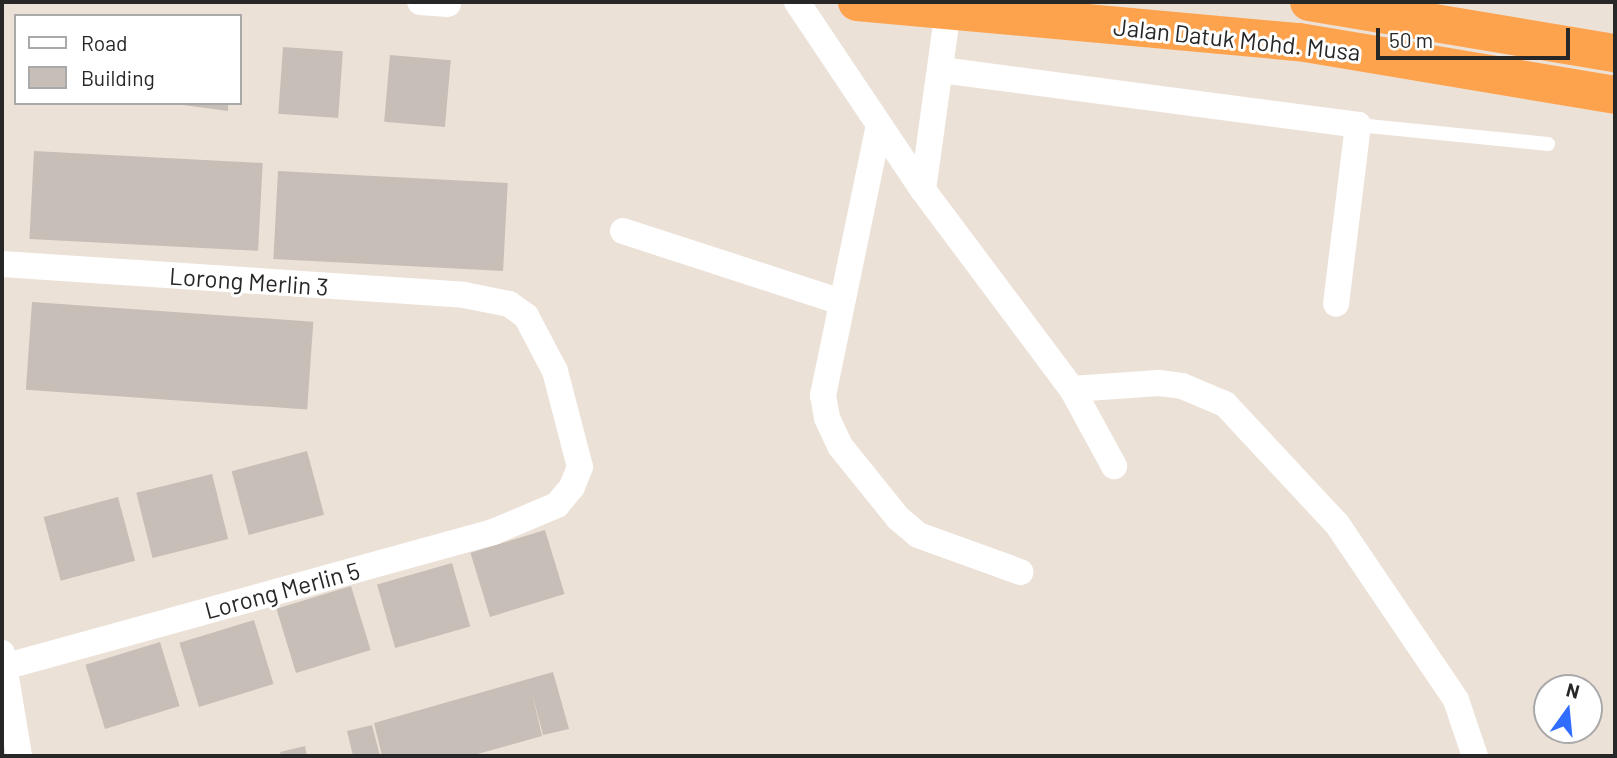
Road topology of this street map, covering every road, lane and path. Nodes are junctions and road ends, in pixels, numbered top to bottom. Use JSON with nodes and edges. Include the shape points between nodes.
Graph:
{"nodes":[{"id":1,"x":420,"y":2,"type":"edge"},
{"id":2,"x":797,"y":2,"type":"edge"},
{"id":3,"x":857,"y":2,"type":"edge"},
{"id":4,"x":1309,"y":2,"type":"edge"},
{"id":5,"x":448,"y":4,"type":"dead end"},
{"id":6,"x":948,"y":10,"type":"junction"},
{"id":7,"x":1615,"y":53,"type":"edge"},
{"id":8,"x":941,"y":70,"type":"junction"},
{"id":9,"x":1615,"y":95,"type":"edge"},
{"id":10,"x":879,"y":125,"type":"junction"},
{"id":11,"x":1358,"y":125,"type":"junction"},
{"id":12,"x":1548,"y":144,"type":"dead end"},
{"id":13,"x":923,"y":190,"type":"junction"},
{"id":14,"x":623,"y":232,"type":"dead end"},
{"id":15,"x":2,"y":264,"type":"edge"},
{"id":16,"x":842,"y":302,"type":"junction"},
{"id":17,"x":1336,"y":304,"type":"dead end"},
{"id":18,"x":1072,"y":389,"type":"junction"},
{"id":19,"x":1114,"y":467,"type":"dead end"},
{"id":20,"x":557,"y":505,"type":"joint"},
{"id":21,"x":1020,"y":572,"type":"dead end"},
{"id":22,"x":3,"y":660,"type":"edge"},
{"id":23,"x":19,"y":756,"type":"edge"},
{"id":24,"x":1475,"y":756,"type":"edge"}],
"edges":[{"from":1,"to":5,"type":"street"},
{"from":2,"to":10,"type":"street"},
{"from":3,"to":6,"type":"highway","name":"Jalan Datuk Mohd. Musa"},
{"from":4,"to":7,"type":"highway","name":"Jalan Datuk Mohd. Musa"},
{"from":6,"to":8,"type":"street"},
{"from":6,"to":9,"type":"highway","name":"Jalan Datuk Mohd. Musa","via":[[1299,42]]},
{"from":8,"to":11,"type":"street"},
{"from":8,"to":13,"type":"street"},
{"from":10,"to":13,"type":"street"},
{"from":10,"to":16,"type":"street"},
{"from":11,"to":12,"type":"lane"},
{"from":11,"to":17,"type":"street"},
{"from":13,"to":18,"type":"street"},
{"from":14,"to":16,"type":"street"},
{"from":15,"to":20,"type":"street","name":"Lorong Merlin 3","via":[[496,300],[526,316],[555,371],[572,426],[580,467],[572,487]]},
{"from":16,"to":21,"type":"street","via":[[823,395],[840,446],[898,518],[918,535]]},
{"from":18,"to":19,"type":"street"},
{"from":18,"to":24,"type":"street","via":[[1158,383],[1182,386],[1225,404],[1338,524],[1456,700]]},
{"from":20,"to":22,"type":"street","name":"Lorong Merlin 5","via":[[493,532]]},
{"from":22,"to":23,"type":"street"}]}
